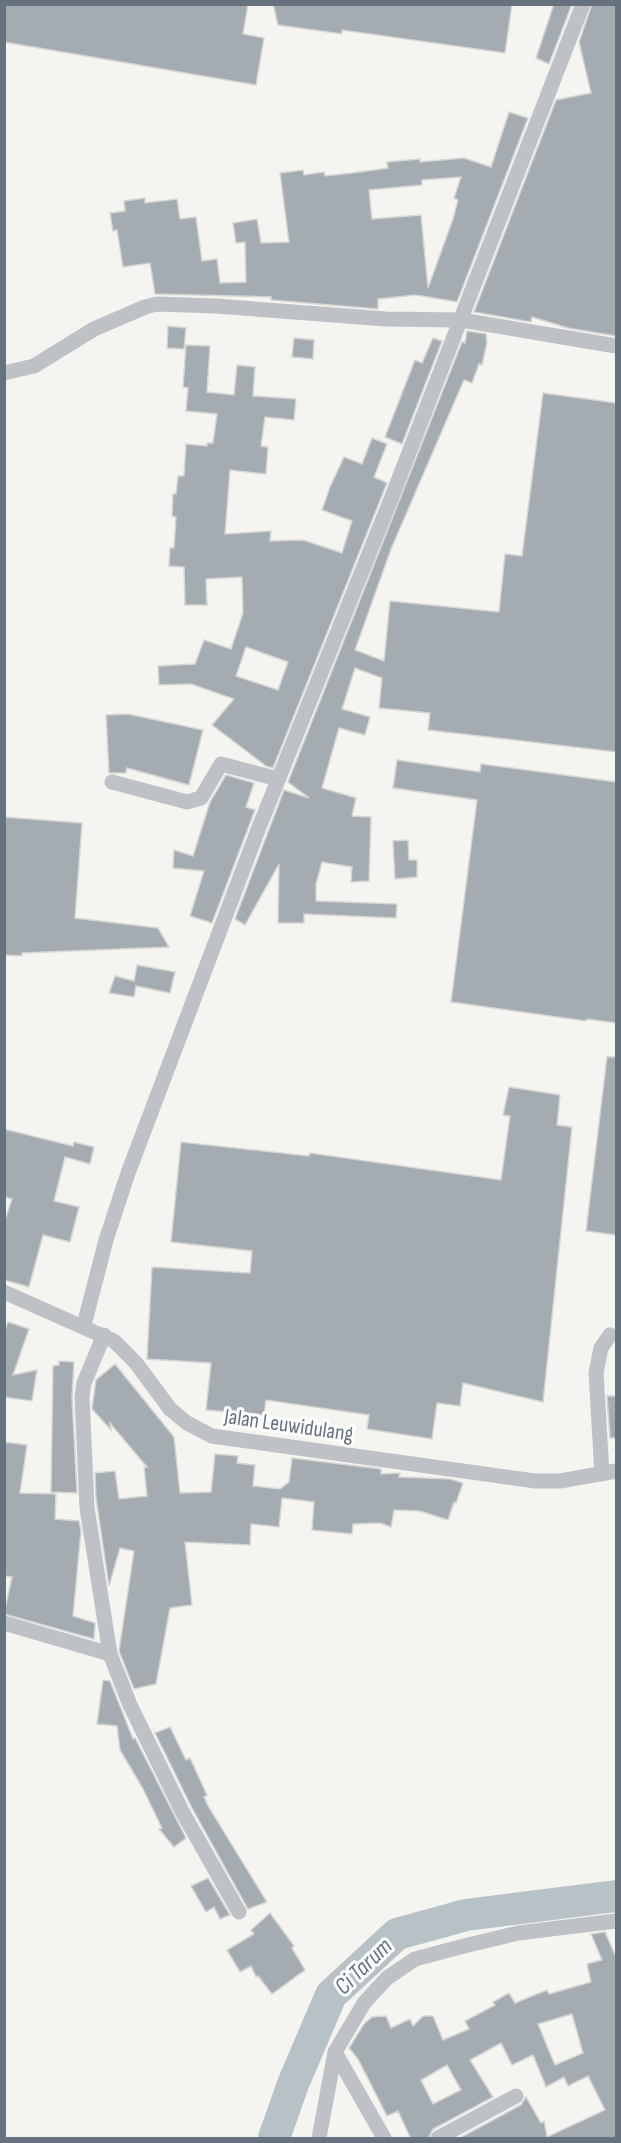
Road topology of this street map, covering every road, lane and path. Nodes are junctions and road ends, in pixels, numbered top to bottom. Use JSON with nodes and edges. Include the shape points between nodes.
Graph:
{"nodes":[{"id":1,"x":583,"y":4,"type":"edge"},
{"id":2,"x":456,"y":331,"type":"junction"},
{"id":3,"x":616,"y":346,"type":"edge"},
{"id":4,"x":4,"y":373,"type":"edge"},
{"id":5,"x":278,"y":779,"type":"junction"},
{"id":6,"x":112,"y":782,"type":"dead end"},
{"id":7,"x":4,"y":1292,"type":"edge"},
{"id":8,"x":84,"y":1325,"type":"junction"},
{"id":9,"x":104,"y":1335,"type":"junction"},
{"id":10,"x":610,"y":1335,"type":"dead end"},
{"id":11,"x":609,"y":1473,"type":"edge"},
{"id":12,"x":4,"y":1623,"type":"edge"},
{"id":13,"x":110,"y":1654,"type":"junction"},
{"id":14,"x":239,"y":1912,"type":"dead end"},
{"id":15,"x":616,"y":1921,"type":"edge"},
{"id":16,"x":335,"y":2052,"type":"junction"},
{"id":17,"x":516,"y":2096,"type":"dead end"},
{"id":18,"x":319,"y":2139,"type":"edge"},
{"id":19,"x":384,"y":2139,"type":"edge"},
{"id":20,"x":438,"y":2139,"type":"edge"}],
"edges":[{"from":1,"to":2,"type":"street"},
{"from":2,"to":3,"type":"street"},
{"from":2,"to":4,"type":"street","via":[[387,319],[157,304],[94,329],[34,366]]},
{"from":2,"to":5,"type":"street"},
{"from":5,"to":6,"type":"street","via":[[221,764],[201,798],[187,802]]},
{"from":5,"to":8,"type":"street","via":[[128,1173]]},
{"from":7,"to":8,"type":"street","name":"Jalan Leuwidulang"},
{"from":8,"to":9,"type":"street","name":"Jalan Leuwidulang"},
{"from":9,"to":11,"type":"street","name":"Jalan Leuwidulang","via":[[136,1363],[170,1409],[187,1424],[228,1441],[535,1481]]},
{"from":9,"to":13,"type":"street","via":[[82,1397],[87,1508]]},
{"from":10,"to":11,"type":"street","via":[[601,1348],[596,1373]]},
{"from":12,"to":13,"type":"street"},
{"from":13,"to":14,"type":"street","via":[[177,1802]]},
{"from":15,"to":16,"type":"street","via":[[518,1934],[415,1959],[387,1978],[364,2003]]},
{"from":16,"to":18,"type":"street"},
{"from":16,"to":19,"type":"street"},
{"from":17,"to":20,"type":"street"}]}
